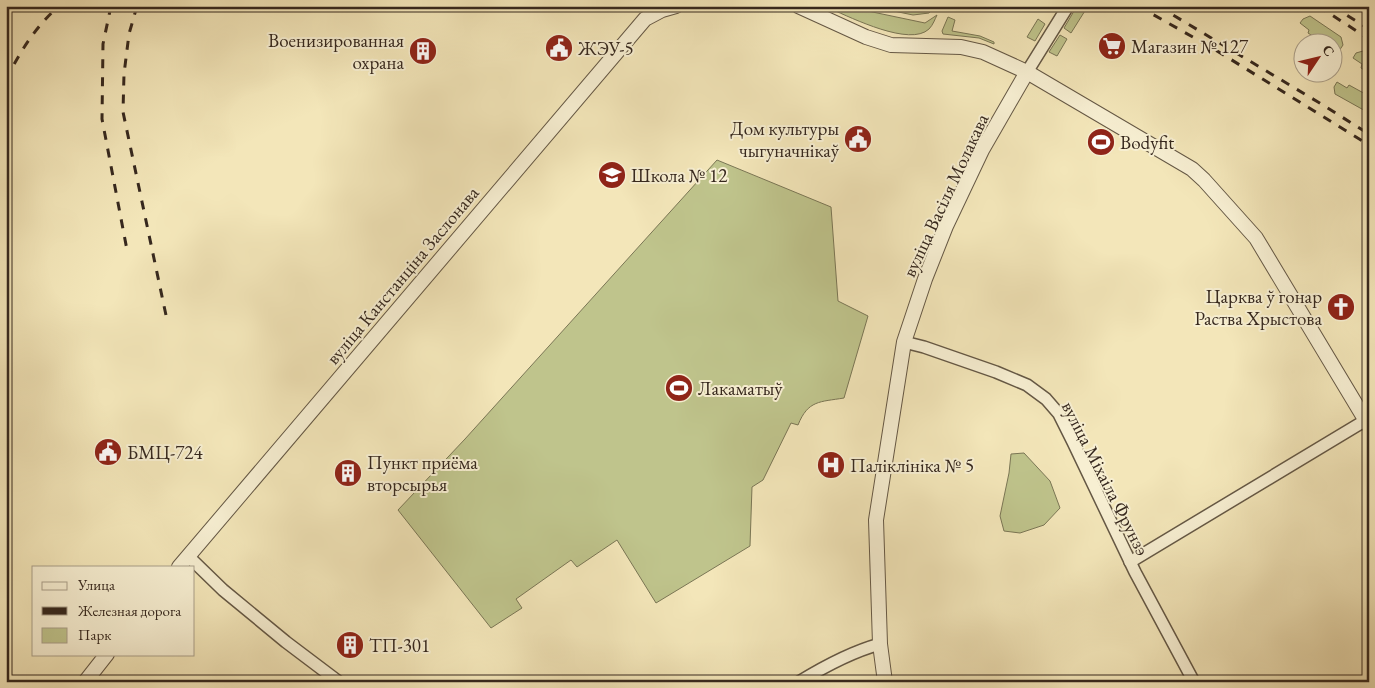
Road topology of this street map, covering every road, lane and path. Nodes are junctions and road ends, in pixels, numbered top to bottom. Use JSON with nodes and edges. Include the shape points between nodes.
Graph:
{"nodes":[{"id":1,"x":676,"y":6,"type":"edge"},
{"id":2,"x":798,"y":6,"type":"edge"},
{"id":3,"x":1068,"y":6,"type":"edge"},
{"id":4,"x":648,"y":12,"type":"edge"},
{"id":5,"x":1027,"y":72,"type":"junction"},
{"id":6,"x":904,"y":342,"type":"junction"},
{"id":7,"x":1367,"y":423,"type":"edge"},
{"id":8,"x":184,"y":561,"type":"edge"},
{"id":9,"x":1130,"y":562,"type":"junction"},
{"id":10,"x":195,"y":569,"type":"edge"},
{"id":11,"x":880,"y":644,"type":"junction"},
{"id":12,"x":105,"y":656,"type":"edge"},
{"id":13,"x":85,"y":682,"type":"edge"},
{"id":14,"x":339,"y":682,"type":"edge"},
{"id":15,"x":799,"y":682,"type":"edge"},
{"id":16,"x":885,"y":682,"type":"edge"},
{"id":17,"x":1194,"y":682,"type":"edge"}],
"edges":[{"from":1,"to":4,"type":"street"},
{"from":2,"to":5,"type":"street","via":[[891,45],[973,50]]},
{"from":3,"to":5,"type":"street","name":"вуліца Васіля Молакава"},
{"from":4,"to":8,"type":"street","name":"вуліца Канстанціна Заслонава"},
{"from":5,"to":6,"type":"street","name":"вуліца Васіля Молакава","via":[[985,143],[946,226]]},
{"from":5,"to":7,"type":"street","via":[[1192,169],[1204,180],[1256,238]]},
{"from":6,"to":9,"type":"street","name":"вуліца Міхаіла Фрунзэ","via":[[996,372],[1027,385],[1046,399],[1059,414]]},
{"from":6,"to":11,"type":"street","name":"вуліца Васіля Молакава","via":[[876,520]]},
{"from":7,"to":9,"type":"street"},
{"from":9,"to":17,"type":"street","name":"вуліца Міхаіла Фрунзэ"},
{"from":10,"to":14,"type":"street"},
{"from":11,"to":15,"type":"street","via":[[831,662]]},
{"from":11,"to":16,"type":"street","name":"вуліца Васіля Молакава"},
{"from":12,"to":13,"type":"street"}]}
